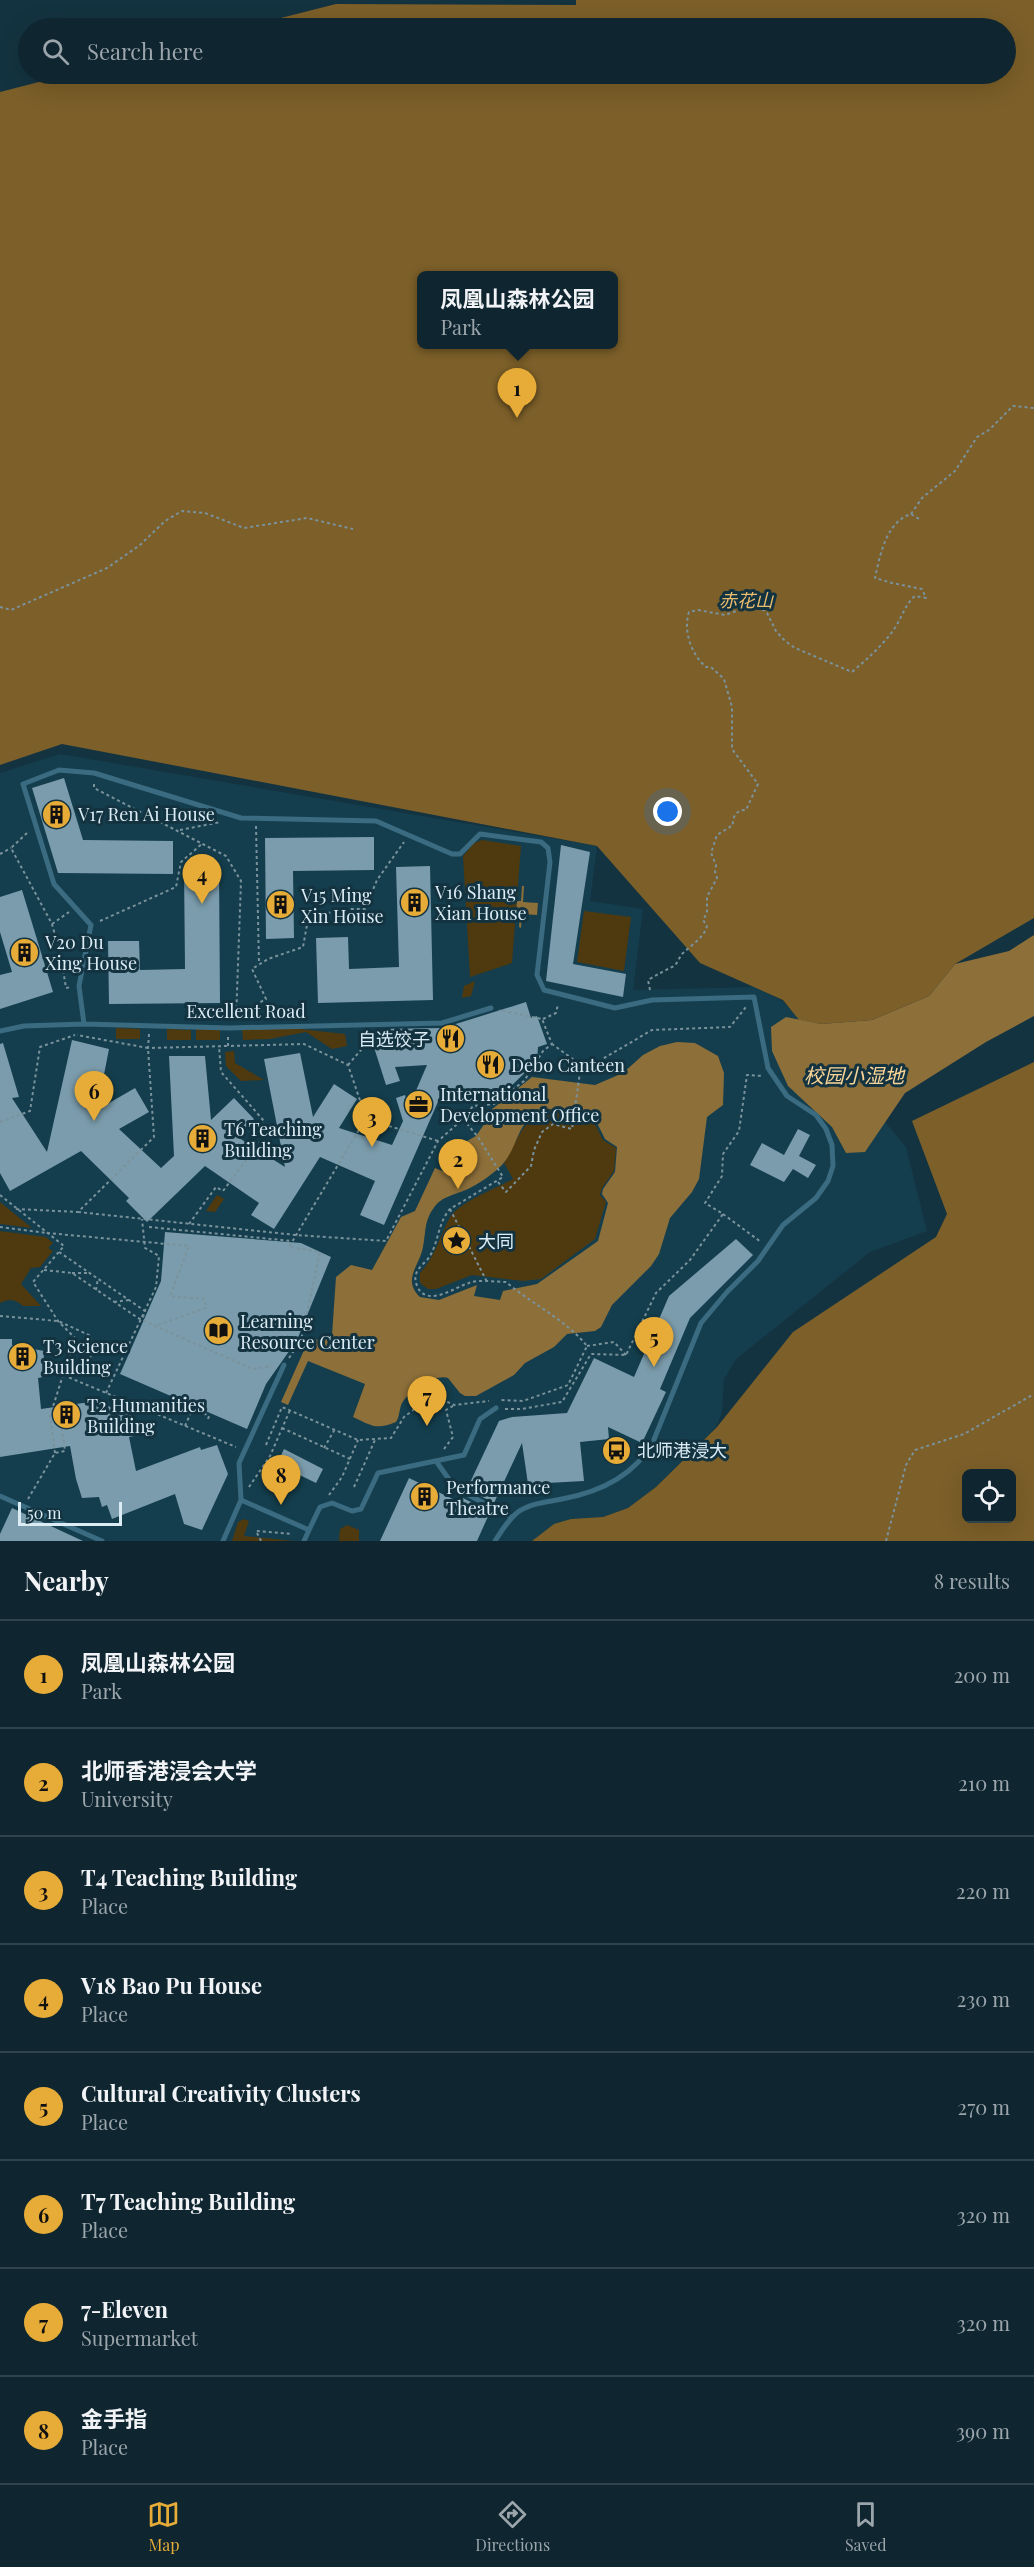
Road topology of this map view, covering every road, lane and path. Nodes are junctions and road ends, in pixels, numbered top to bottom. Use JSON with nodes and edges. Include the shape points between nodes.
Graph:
{"nodes":[{"id":1,"x":1034,"y":408,"type":"edge"},
{"id":2,"x":911,"y":514,"type":"junction"},
{"id":3,"x":919,"y":519,"type":"dead end"},
{"id":4,"x":353,"y":529,"type":"dead end"},
{"id":5,"x":0,"y":607,"type":"edge"},
{"id":6,"x":94,"y":773,"type":"junction"},
{"id":7,"x":256,"y":819,"type":"junction"},
{"id":8,"x":221,"y":822,"type":"dead end"},
{"id":9,"x":180,"y":830,"type":"junction"},
{"id":10,"x":28,"y":834,"type":"dead end"},
{"id":11,"x":409,"y":835,"type":"junction"},
{"id":12,"x":203,"y":843,"type":"junction"},
{"id":13,"x":10,"y":849,"type":"junction"},
{"id":14,"x":0,"y":854,"type":"edge"},
{"id":15,"x":75,"y":908,"type":"junction"},
{"id":16,"x":52,"y":924,"type":"junction"},
{"id":17,"x":91,"y":925,"type":"junction"},
{"id":18,"x":259,"y":964,"type":"junction"},
{"id":19,"x":66,"y":988,"type":"dead end"},
{"id":20,"x":559,"y":995,"type":"junction"},
{"id":21,"x":754,"y":997,"type":"junction"},
{"id":22,"x":652,"y":1000,"type":"junction"},
{"id":23,"x":491,"y":1008,"type":"joint"},
{"id":24,"x":542,"y":1019,"type":"junction"},
{"id":25,"x":84,"y":1024,"type":"junction"},
{"id":26,"x":52,"y":1026,"type":"junction"},
{"id":27,"x":149,"y":1026,"type":"junction"},
{"id":28,"x":229,"y":1028,"type":"junction"},
{"id":29,"x":0,"y":1031,"type":"edge"},
{"id":30,"x":75,"y":1035,"type":"junction"},
{"id":31,"x":366,"y":1043,"type":"dead end"},
{"id":32,"x":552,"y":1044,"type":"junction"},
{"id":33,"x":219,"y":1046,"type":"junction"},
{"id":34,"x":228,"y":1046,"type":"junction"},
{"id":35,"x":148,"y":1048,"type":"junction"},
{"id":36,"x":348,"y":1065,"type":"junction"},
{"id":37,"x":581,"y":1065,"type":"junction"},
{"id":38,"x":773,"y":1077,"type":"junction"},
{"id":39,"x":366,"y":1119,"type":"junction"},
{"id":40,"x":463,"y":1119,"type":"junction"},
{"id":41,"x":0,"y":1122,"type":"edge"},
{"id":42,"x":438,"y":1141,"type":"junction"},
{"id":43,"x":498,"y":1182,"type":"junction"},
{"id":44,"x":0,"y":1195,"type":"edge"},
{"id":45,"x":16,"y":1209,"type":"junction"},
{"id":46,"x":450,"y":1209,"type":"junction"},
{"id":47,"x":78,"y":1212,"type":"junction"},
{"id":48,"x":723,"y":1214,"type":"junction"},
{"id":49,"x":142,"y":1218,"type":"junction"},
{"id":50,"x":189,"y":1224,"type":"junction"},
{"id":51,"x":0,"y":1227,"type":"edge"},
{"id":52,"x":149,"y":1227,"type":"dead end"},
{"id":53,"x":47,"y":1233,"type":"junction"},
{"id":54,"x":296,"y":1235,"type":"junction"},
{"id":55,"x":292,"y":1241,"type":"junction"},
{"id":56,"x":768,"y":1247,"type":"junction"},
{"id":57,"x":59,"y":1252,"type":"junction"},
{"id":58,"x":44,"y":1270,"type":"junction"},
{"id":59,"x":72,"y":1273,"type":"junction"},
{"id":60,"x":90,"y":1273,"type":"junction"},
{"id":61,"x":98,"y":1278,"type":"junction"},
{"id":62,"x":488,"y":1282,"type":"junction"},
{"id":63,"x":96,"y":1290,"type":"junction"},
{"id":64,"x":129,"y":1300,"type":"junction"},
{"id":65,"x":114,"y":1302,"type":"junction"},
{"id":66,"x":0,"y":1316,"type":"edge"},
{"id":67,"x":142,"y":1320,"type":"junction"},
{"id":68,"x":58,"y":1321,"type":"junction"},
{"id":69,"x":155,"y":1326,"type":"junction"},
{"id":70,"x":587,"y":1346,"type":"junction"},
{"id":71,"x":626,"y":1355,"type":"junction"},
{"id":72,"x":284,"y":1365,"type":"junction"},
{"id":73,"x":90,"y":1368,"type":"dead end"},
{"id":74,"x":63,"y":1375,"type":"junction"},
{"id":75,"x":106,"y":1393,"type":"junction"},
{"id":76,"x":1034,"y":1394,"type":"edge"},
{"id":77,"x":454,"y":1405,"type":"junction"},
{"id":78,"x":496,"y":1408,"type":"joint"},
{"id":79,"x":290,"y":1410,"type":"junction"},
{"id":80,"x":208,"y":1419,"type":"dead end"},
{"id":81,"x":61,"y":1421,"type":"dead end"},
{"id":82,"x":185,"y":1426,"type":"junction"},
{"id":83,"x":282,"y":1428,"type":"junction"},
{"id":84,"x":335,"y":1430,"type":"junction"},
{"id":85,"x":453,"y":1437,"type":"dead end"},
{"id":86,"x":375,"y":1439,"type":"junction"},
{"id":87,"x":358,"y":1440,"type":"junction"},
{"id":88,"x":266,"y":1445,"type":"dead end"},
{"id":89,"x":324,"y":1448,"type":"junction"},
{"id":90,"x":244,"y":1450,"type":"junction"},
{"id":91,"x":55,"y":1453,"type":"junction"},
{"id":92,"x":350,"y":1459,"type":"junction"},
{"id":93,"x":436,"y":1461,"type":"junction"},
{"id":94,"x":354,"y":1487,"type":"dead end"},
{"id":95,"x":0,"y":1496,"type":"edge"},
{"id":96,"x":241,"y":1500,"type":"junction"},
{"id":97,"x":23,"y":1506,"type":"junction"},
{"id":98,"x":320,"y":1507,"type":"junction"},
{"id":99,"x":512,"y":1517,"type":"junction"},
{"id":100,"x":306,"y":1535,"type":"edge"},
{"id":101,"x":102,"y":1541,"type":"edge"},
{"id":102,"x":223,"y":1541,"type":"edge"},
{"id":103,"x":261,"y":1541,"type":"edge"},
{"id":104,"x":495,"y":1541,"type":"edge"},
{"id":105,"x":886,"y":1541,"type":"edge"}],
"edges":[{"from":1,"to":2,"type":"path","via":[[1013,406],[1005,412],[977,437],[955,471],[922,498]]},
{"from":2,"to":3,"type":"path"},
{"from":2,"to":22,"type":"path","via":[[894,525],[881,550],[876,578],[922,588],[926,598],[915,596],[909,601],[882,646],[852,672],[795,648],[776,631],[762,609],[745,608],[725,615],[689,612],[687,627],[693,651],[724,679],[732,707],[732,749],[758,784],[746,810],[737,813],[733,825],[717,835],[711,854],[717,878],[707,897],[705,932],[690,944],[675,965],[648,980]]},
{"from":4,"to":5,"type":"path","via":[[307,518],[244,528],[205,513],[182,511],[107,568],[11,610]]},
{"from":6,"to":7,"type":"lane","via":[[241,818]]},
{"from":6,"to":9,"type":"path","via":[[94,788]]},
{"from":6,"to":15,"type":"lane","via":[[58,770],[23,784],[54,884]]},
{"from":7,"to":11,"type":"lane","via":[[376,821]]},
{"from":7,"to":18,"type":"path"},
{"from":8,"to":9,"type":"path"},
{"from":9,"to":12,"type":"path"},
{"from":10,"to":13,"type":"path"},
{"from":11,"to":18,"type":"path","via":[[377,880],[364,909],[342,909],[308,919],[303,946]]},
{"from":11,"to":20,"type":"lane","via":[[452,854],[460,854],[480,834],[541,842],[548,848],[550,862],[537,975],[544,990]]},
{"from":12,"to":17,"type":"path","via":[[181,862],[176,887]]},
{"from":12,"to":18,"type":"path","via":[[226,856],[241,881],[236,1020],[267,999],[252,969]]},
{"from":13,"to":14,"type":"path"},
{"from":13,"to":16,"type":"path"},
{"from":15,"to":16,"type":"path"},
{"from":15,"to":17,"type":"lane"},
{"from":16,"to":19,"type":"path"},
{"from":17,"to":25,"type":"lane","via":[[79,986]]},
{"from":20,"to":22,"type":"lane","via":[[615,1008]]},
{"from":20,"to":24,"type":"path","via":[[556,1014]]},
{"from":21,"to":22,"type":"lane"},
{"from":21,"to":37,"type":"path","via":[[730,1027],[652,1030],[599,1061]]},
{"from":21,"to":38,"type":"lane"},
{"from":23,"to":24,"type":"path"},
{"from":23,"to":28,"type":"lane","name":"Excellent Road","via":[[442,1023]]},
{"from":24,"to":32,"type":"path"},
{"from":25,"to":26,"type":"lane","name":"Excellent Road"},
{"from":25,"to":27,"type":"lane","name":"Excellent Road"},
{"from":26,"to":29,"type":"lane","name":"Excellent Road"},
{"from":26,"to":30,"type":"path"},
{"from":27,"to":28,"type":"lane","name":"Excellent Road"},
{"from":27,"to":35,"type":"path"},
{"from":28,"to":34,"type":"path"},
{"from":30,"to":35,"type":"path"},
{"from":30,"to":41,"type":"path","via":[[40,1047],[30,1111]]},
{"from":31,"to":36,"type":"path"},
{"from":32,"to":37,"type":"path"},
{"from":32,"to":40,"type":"path","via":[[524,1081],[494,1104],[473,1106]]},
{"from":33,"to":34,"type":"path"},
{"from":33,"to":35,"type":"path"},
{"from":33,"to":50,"type":"path","via":[[221,1072],[264,1121],[262,1139],[223,1191],[216,1187]]},
{"from":34,"to":36,"type":"path","via":[[303,1044]]},
{"from":35,"to":47,"type":"path","via":[[154,1137]]},
{"from":36,"to":39,"type":"path"},
{"from":37,"to":43,"type":"path","via":[[572,1129],[552,1124],[542,1132],[531,1166],[518,1182],[506,1192]]},
{"from":38,"to":48,"type":"path","via":[[747,1075],[739,1131],[723,1154],[722,1176],[705,1203]]},
{"from":38,"to":56,"type":"lane","via":[[787,1096],[816,1115],[826,1129],[832,1144],[833,1166],[816,1198],[783,1225]]},
{"from":39,"to":42,"type":"path"},
{"from":39,"to":54,"type":"path"},
{"from":40,"to":42,"type":"path"},
{"from":40,"to":43,"type":"path","via":[[503,1177]]},
{"from":42,"to":54,"type":"path","via":[[386,1241]]},
{"from":43,"to":46,"type":"path"},
{"from":44,"to":45,"type":"path"},
{"from":45,"to":47,"type":"path"},
{"from":45,"to":53,"type":"path"},
{"from":46,"to":62,"type":"path"},
{"from":46,"to":62,"type":"path","via":[[440,1225],[432,1252],[418,1268],[415,1279],[419,1289],[437,1296],[471,1281]]},
{"from":47,"to":49,"type":"path"},
{"from":48,"to":56,"type":"path"},
{"from":48,"to":71,"type":"path","via":[[690,1260],[656,1293]]},
{"from":49,"to":50,"type":"path"},
{"from":49,"to":75,"type":"path","via":[[145,1248],[159,1256],[156,1287]]},
{"from":50,"to":54,"type":"path"},
{"from":51,"to":53,"type":"path"},
{"from":52,"to":55,"type":"path"},
{"from":53,"to":57,"type":"path","via":[[64,1246]]},
{"from":53,"to":69,"type":"path","bridge":true,"via":[[189,1246],[170,1296],[205,1299],[206,1308]]},
{"from":54,"to":55,"type":"path"},
{"from":55,"to":72,"type":"path","via":[[289,1247],[320,1252],[301,1340]]},
{"from":56,"to":99,"type":"lane","via":[[701,1323],[644,1459],[605,1486],[534,1504]]},
{"from":57,"to":58,"type":"path"},
{"from":57,"to":60,"type":"path","bridge":true},
{"from":58,"to":59,"type":"path","bridge":true},
{"from":58,"to":68,"type":"path","via":[[33,1282]]},
{"from":59,"to":60,"type":"path","bridge":true},
{"from":59,"to":63,"type":"path","bridge":true},
{"from":60,"to":61,"type":"path","bridge":true},
{"from":61,"to":63,"type":"path","bridge":true},
{"from":61,"to":64,"type":"path","bridge":true},
{"from":62,"to":70,"type":"path","via":[[506,1282]]},
{"from":63,"to":65,"type":"path","bridge":true},
{"from":64,"to":65,"type":"path","bridge":true},
{"from":64,"to":67,"type":"path","bridge":true,"via":[[145,1311]]},
{"from":65,"to":67,"type":"path","bridge":true},
{"from":66,"to":68,"type":"path"},
{"from":67,"to":69,"type":"path","bridge":true},
{"from":68,"to":73,"type":"path","via":[[92,1336]]},
{"from":68,"to":74,"type":"path","via":[[76,1339]]},
{"from":69,"to":72,"type":"path","bridge":true,"via":[[253,1369]]},
{"from":70,"to":71,"type":"path","via":[[614,1342]]},
{"from":70,"to":77,"type":"path","via":[[568,1385],[523,1401]]},
{"from":71,"to":78,"type":"path","via":[[591,1354],[562,1402],[521,1409]]},
{"from":72,"to":90,"type":"lane"},
{"from":74,"to":75,"type":"path"},
{"from":74,"to":91,"type":"path","via":[[50,1416]]},
{"from":75,"to":82,"type":"path"},
{"from":76,"to":105,"type":"path","via":[[964,1434],[915,1450],[906,1465]]},
{"from":77,"to":85,"type":"path","via":[[446,1410]]},
{"from":77,"to":86,"type":"path","via":[[433,1395],[404,1416],[392,1438]]},
{"from":78,"to":93,"type":"lane","via":[[480,1419],[464,1455]]},
{"from":79,"to":83,"type":"path"},
{"from":79,"to":84,"type":"path"},
{"from":79,"to":88,"type":"path","via":[[282,1407]]},
{"from":80,"to":82,"type":"path","bridge":true,"via":[[209,1416],[193,1408]]},
{"from":81,"to":91,"type":"path","via":[[65,1451]]},
{"from":82,"to":90,"type":"path"},
{"from":83,"to":89,"type":"path"},
{"from":83,"to":96,"type":"path","via":[[270,1456]]},
{"from":84,"to":87,"type":"path"},
{"from":84,"to":89,"type":"path"},
{"from":86,"to":87,"type":"path"},
{"from":86,"to":94,"type":"path"},
{"from":87,"to":92,"type":"path"},
{"from":89,"to":92,"type":"path"},
{"from":90,"to":96,"type":"lane","via":[[239,1462]]},
{"from":91,"to":97,"type":"path"},
{"from":92,"to":98,"type":"path"},
{"from":93,"to":98,"type":"lane","via":[[378,1473],[362,1509],[352,1512],[332,1503]]},
{"from":93,"to":99,"type":"lane","via":[[455,1488]]},
{"from":95,"to":97,"type":"lane"},
{"from":96,"to":100,"type":"lane"},
{"from":96,"to":102,"type":"lane"},
{"from":97,"to":101,"type":"lane"},
{"from":98,"to":100,"type":"lane"},
{"from":99,"to":104,"type":"lane"},
{"from":100,"to":103,"type":"path","via":[[256,1530]]}]}
